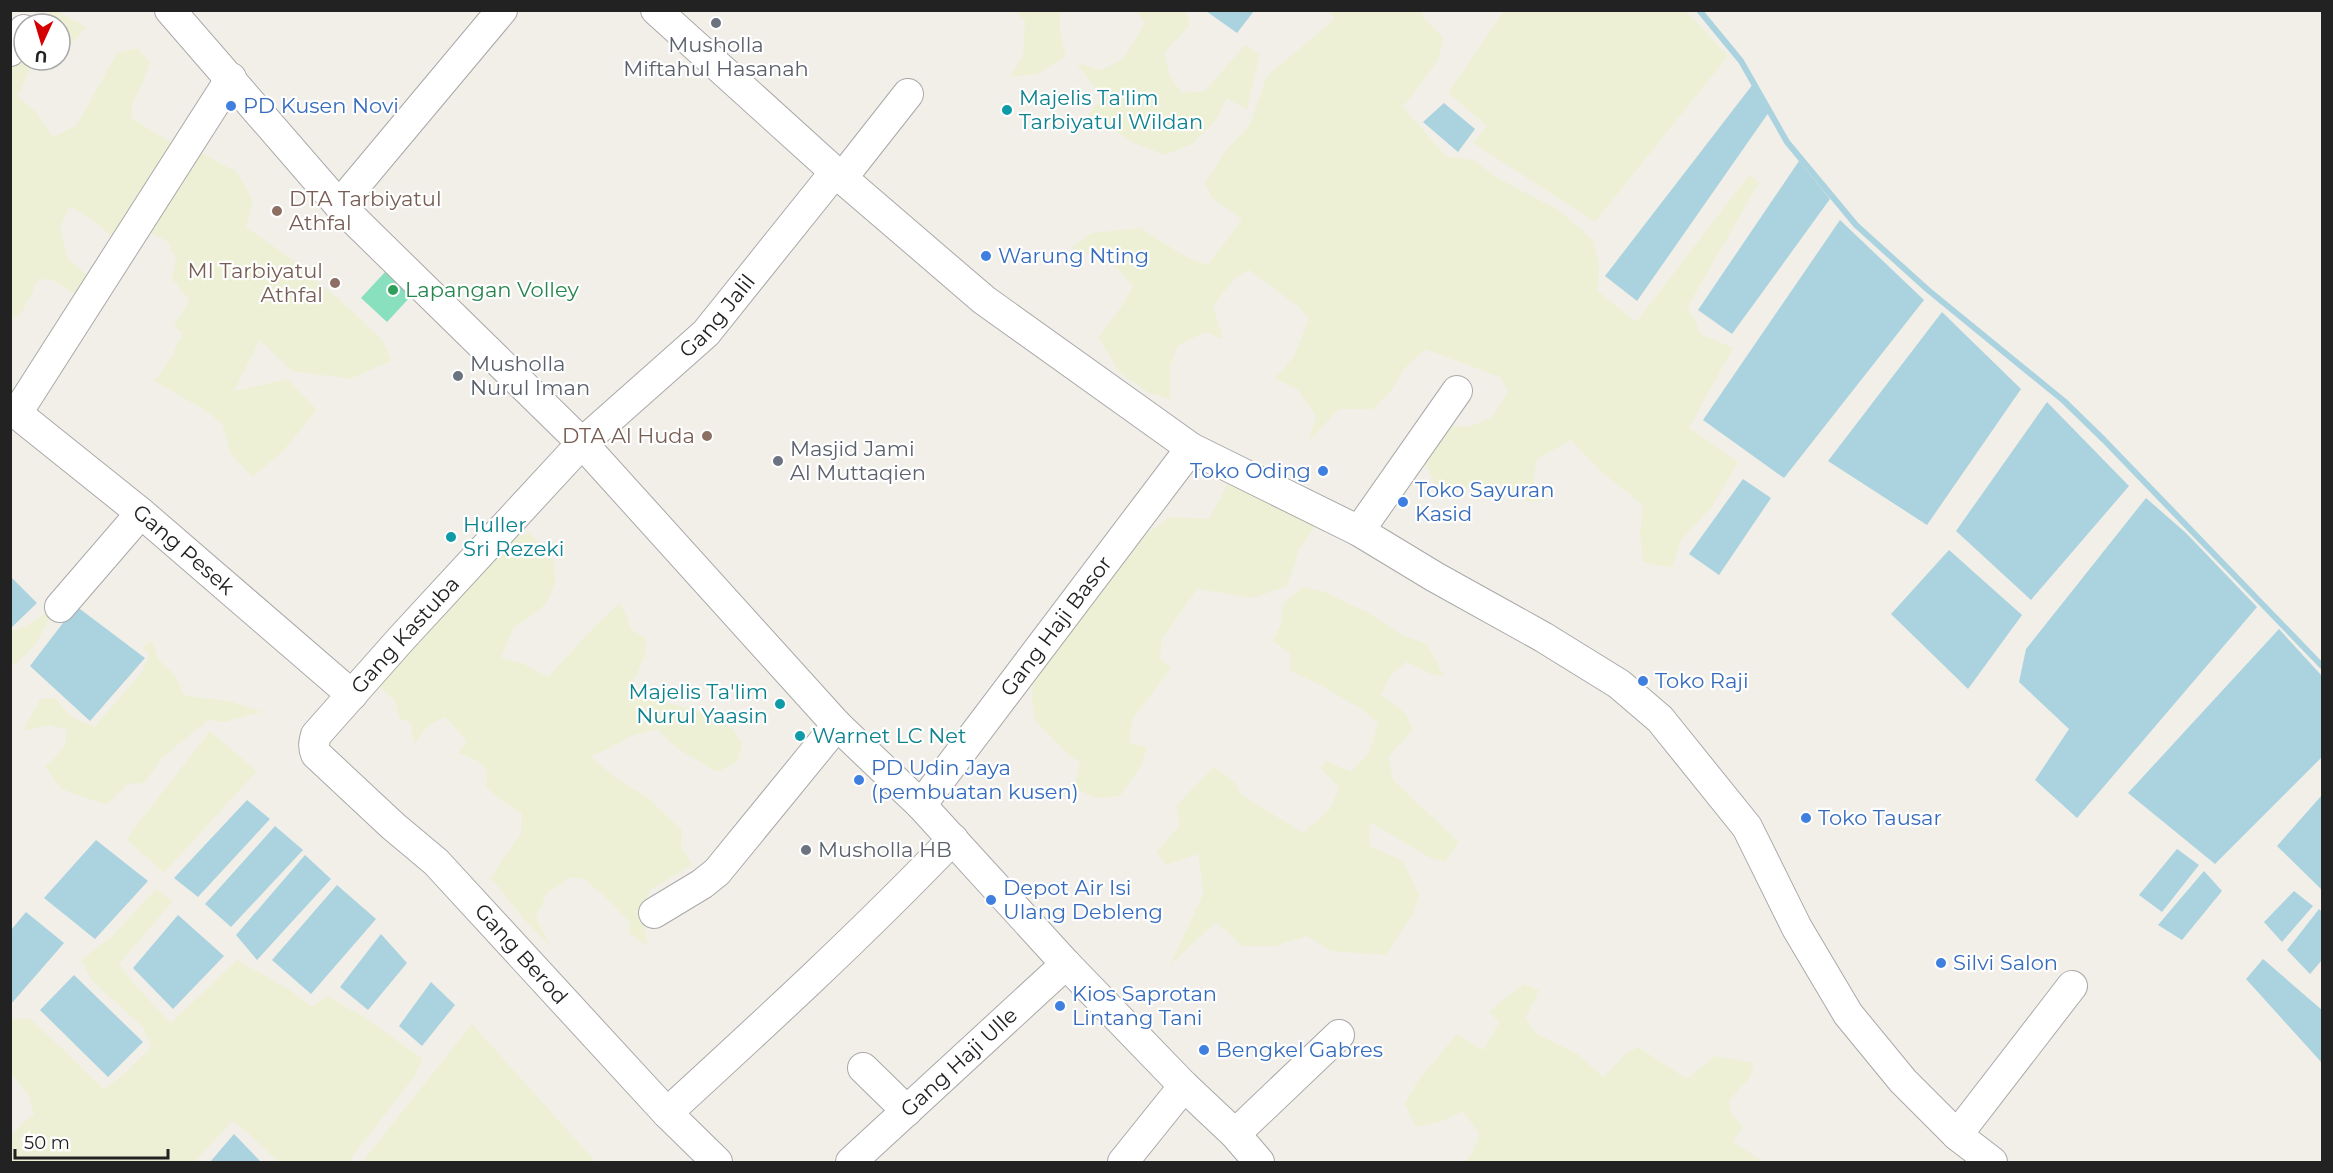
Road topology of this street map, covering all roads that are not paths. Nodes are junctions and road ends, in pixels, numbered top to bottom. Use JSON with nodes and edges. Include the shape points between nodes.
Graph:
{"nodes":[{"id":1,"x":170,"y":10,"type":"edge"},
{"id":2,"x":502,"y":10,"type":"edge"},
{"id":3,"x":656,"y":10,"type":"edge"},
{"id":4,"x":231,"y":78,"type":"junction"},
{"id":5,"x":908,"y":94,"type":"dead end"},
{"id":6,"x":838,"y":175,"type":"junction"},
{"id":7,"x":339,"y":205,"type":"junction"},
{"id":8,"x":1457,"y":391,"type":"dead end"},
{"id":9,"x":14,"y":410,"type":"edge"},
{"id":10,"x":582,"y":443,"type":"junction"},
{"id":11,"x":1191,"y":448,"type":"junction"},
{"id":12,"x":141,"y":513,"type":"junction"},
{"id":13,"x":1359,"y":531,"type":"junction"},
{"id":14,"x":60,"y":608,"type":"dead end"},
{"id":15,"x":352,"y":694,"type":"junction"},
{"id":16,"x":837,"y":725,"type":"junction"},
{"id":17,"x":316,"y":754,"type":"joint"},
{"id":18,"x":921,"y":805,"type":"junction"},
{"id":19,"x":953,"y":839,"type":"junction"},
{"id":20,"x":654,"y":913,"type":"dead end"},
{"id":21,"x":1066,"y":964,"type":"junction"},
{"id":22,"x":2072,"y":986,"type":"dead end"},
{"id":23,"x":1339,"y":1035,"type":"dead end"},
{"id":24,"x":863,"y":1068,"type":"dead end"},
{"id":25,"x":1184,"y":1086,"type":"junction"},
{"id":26,"x":908,"y":1111,"type":"junction"},
{"id":27,"x":667,"y":1113,"type":"junction"},
{"id":28,"x":1235,"y":1134,"type":"junction"},
{"id":29,"x":1957,"y":1135,"type":"junction"},
{"id":30,"x":717,"y":1162,"type":"edge"},
{"id":31,"x":851,"y":1162,"type":"edge"},
{"id":32,"x":1123,"y":1162,"type":"edge"},
{"id":33,"x":1259,"y":1162,"type":"edge"},
{"id":34,"x":1992,"y":1162,"type":"edge"}],
"edges":[{"from":1,"to":4,"type":"street"},
{"from":2,"to":7,"type":"street"},
{"from":3,"to":6,"type":"street"},
{"from":4,"to":7,"type":"street"},
{"from":4,"to":9,"type":"street"},
{"from":5,"to":6,"type":"street","name":"Gang Jalil"},
{"from":6,"to":10,"type":"street","name":"Gang Jalil","via":[[706,333]]},
{"from":6,"to":11,"type":"street","via":[[984,300]]},
{"from":7,"to":10,"type":"street"},
{"from":8,"to":13,"type":"street"},
{"from":9,"to":12,"type":"street","name":"Gang Pesek"},
{"from":10,"to":15,"type":"street","name":"Gang Kastuba"},
{"from":10,"to":16,"type":"street"},
{"from":11,"to":13,"type":"street"},
{"from":11,"to":18,"type":"street","name":"Gang Haji Basor"},
{"from":12,"to":14,"type":"street"},
{"from":12,"to":15,"type":"street","name":"Gang Pesek"},
{"from":13,"to":29,"type":"street","via":[[1619,684],[1660,719],[1748,827],[1797,928],[1848,1014],[1903,1081]]},
{"from":15,"to":17,"type":"street","name":"Gang Kastuba","via":[[316,735]]},
{"from":16,"to":18,"type":"street"},
{"from":16,"to":20,"type":"street","via":[[717,872]]},
{"from":17,"to":27,"type":"street","name":"Gang Berod","via":[[444,871]]},
{"from":18,"to":19,"type":"street"},
{"from":19,"to":21,"type":"street"},
{"from":19,"to":27,"type":"street","via":[[834,959]]},
{"from":21,"to":25,"type":"street"},
{"from":21,"to":26,"type":"street","name":"Gang Haji Ulle"},
{"from":22,"to":29,"type":"street"},
{"from":23,"to":28,"type":"street"},
{"from":24,"to":26,"type":"street"},
{"from":25,"to":28,"type":"street"},
{"from":25,"to":32,"type":"street"},
{"from":26,"to":31,"type":"street","name":"Gang Haji Ulle"},
{"from":27,"to":30,"type":"street","name":"Gang Berod"},
{"from":28,"to":33,"type":"street"},
{"from":29,"to":34,"type":"street"}]}
